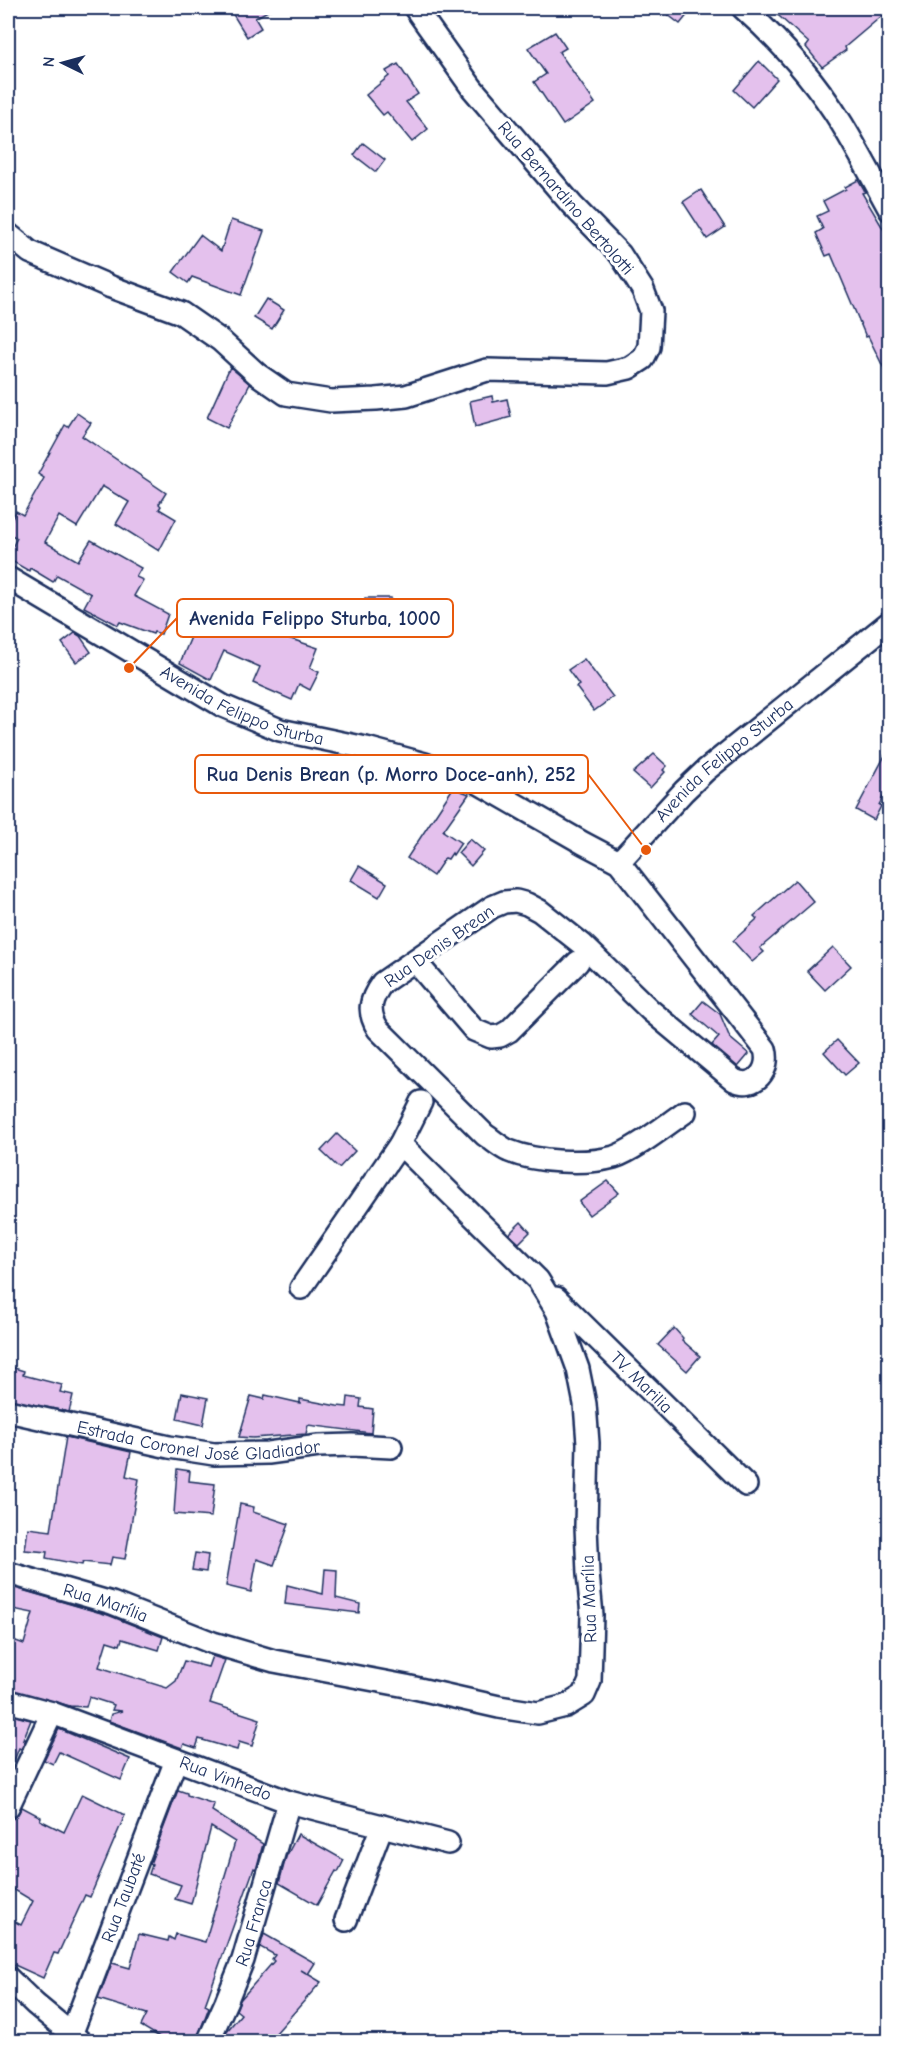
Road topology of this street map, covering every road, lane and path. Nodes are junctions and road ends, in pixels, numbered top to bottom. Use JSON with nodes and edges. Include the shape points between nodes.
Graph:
{"nodes":[{"id":1,"x":415,"y":8,"type":"edge"},
{"id":2,"x":743,"y":8,"type":"edge"},
{"id":3,"x":890,"y":210,"type":"edge"},
{"id":4,"x":8,"y":234,"type":"edge"},
{"id":5,"x":8,"y":578,"type":"edge"},
{"id":6,"x":890,"y":622,"type":"edge"},
{"id":7,"x":619,"y":862,"type":"junction"},
{"id":8,"x":415,"y":961,"type":"junction"},
{"id":9,"x":578,"y":962,"type":"dead end"},
{"id":10,"x":421,"y":1102,"type":"dead end"},
{"id":11,"x":685,"y":1112,"type":"dead end"},
{"id":12,"x":400,"y":1144,"type":"junction"},
{"id":13,"x":538,"y":1280,"type":"junction"},
{"id":14,"x":301,"y":1288,"type":"dead end"},
{"id":15,"x":8,"y":1411,"type":"edge"},
{"id":16,"x":391,"y":1448,"type":"dead end"},
{"id":17,"x":746,"y":1485,"type":"dead end"},
{"id":18,"x":8,"y":1574,"type":"edge"},
{"id":19,"x":8,"y":1701,"type":"edge"},
{"id":20,"x":52,"y":1713,"type":"junction"},
{"id":21,"x":176,"y":1760,"type":"junction"},
{"id":22,"x":289,"y":1802,"type":"junction"},
{"id":23,"x":8,"y":1807,"type":"edge"},
{"id":24,"x":382,"y":1826,"type":"junction"},
{"id":25,"x":448,"y":1843,"type":"dead end"},
{"id":26,"x":346,"y":1920,"type":"dead end"},
{"id":27,"x":8,"y":1978,"type":"edge"},
{"id":28,"x":76,"y":2038,"type":"edge"},
{"id":29,"x":208,"y":2042,"type":"edge"}],
"edges":[{"from":1,"to":4,"type":"street","name":"Rua Bernardino Bertolotti","via":[[471,88],[620,254],[643,290],[651,310],[649,347],[643,359],[629,368],[607,373],[487,370],[406,396],[331,400],[286,394],[181,313],[30,252]]},
{"from":2,"to":3,"type":"street","via":[[788,51],[826,99]]},
{"from":5,"to":7,"type":"street","name":"Avenida Felippo Sturba","via":[[223,705],[280,730],[425,764],[475,781]]},
{"from":6,"to":7,"type":"street","name":"Avenida Felippo Sturba","via":[[706,770]]},
{"from":7,"to":8,"type":"street","name":"Rua Denis Brean","via":[[765,1049],[767,1065],[759,1077],[748,1083],[734,1080],[650,1010],[584,945],[527,904],[504,902],[492,907]]},
{"from":8,"to":9,"type":"street","via":[[474,1030],[491,1038],[509,1031]]},
{"from":8,"to":11,"type":"street","name":"Rua Denis Brean","via":[[382,983],[373,995],[373,1020],[485,1135],[506,1149],[525,1157],[554,1161],[616,1156]]},
{"from":10,"to":12,"type":"street"},
{"from":12,"to":13,"type":"street","name":"Rua Marília"},
{"from":12,"to":14,"type":"street"},
{"from":13,"to":17,"type":"street","name":"TV. Marilia"},
{"from":13,"to":18,"type":"street","name":"Rua Marília","via":[[557,1311],[578,1370],[588,1443],[590,1681],[584,1695],[566,1706],[538,1713],[499,1707],[274,1661],[213,1643],[112,1603]]},
{"from":15,"to":16,"type":"street","name":"Estrada Coronel José Gladiador","via":[[214,1454],[268,1453],[319,1446]]},
{"from":19,"to":20,"type":"street","name":"Rua Vinhedo"},
{"from":20,"to":21,"type":"street","name":"Rua Vinhedo"},
{"from":20,"to":23,"type":"street"},
{"from":21,"to":22,"type":"street","name":"Rua Vinhedo"},
{"from":21,"to":28,"type":"street","name":"Rua Taubaté"},
{"from":22,"to":24,"type":"street","name":"Rua Vinhedo"},
{"from":22,"to":29,"type":"street","name":"Rua Franca","via":[[243,1960]]},
{"from":24,"to":25,"type":"street","name":"Rua Vinhedo"},
{"from":24,"to":26,"type":"street"},
{"from":27,"to":28,"type":"street"}]}
